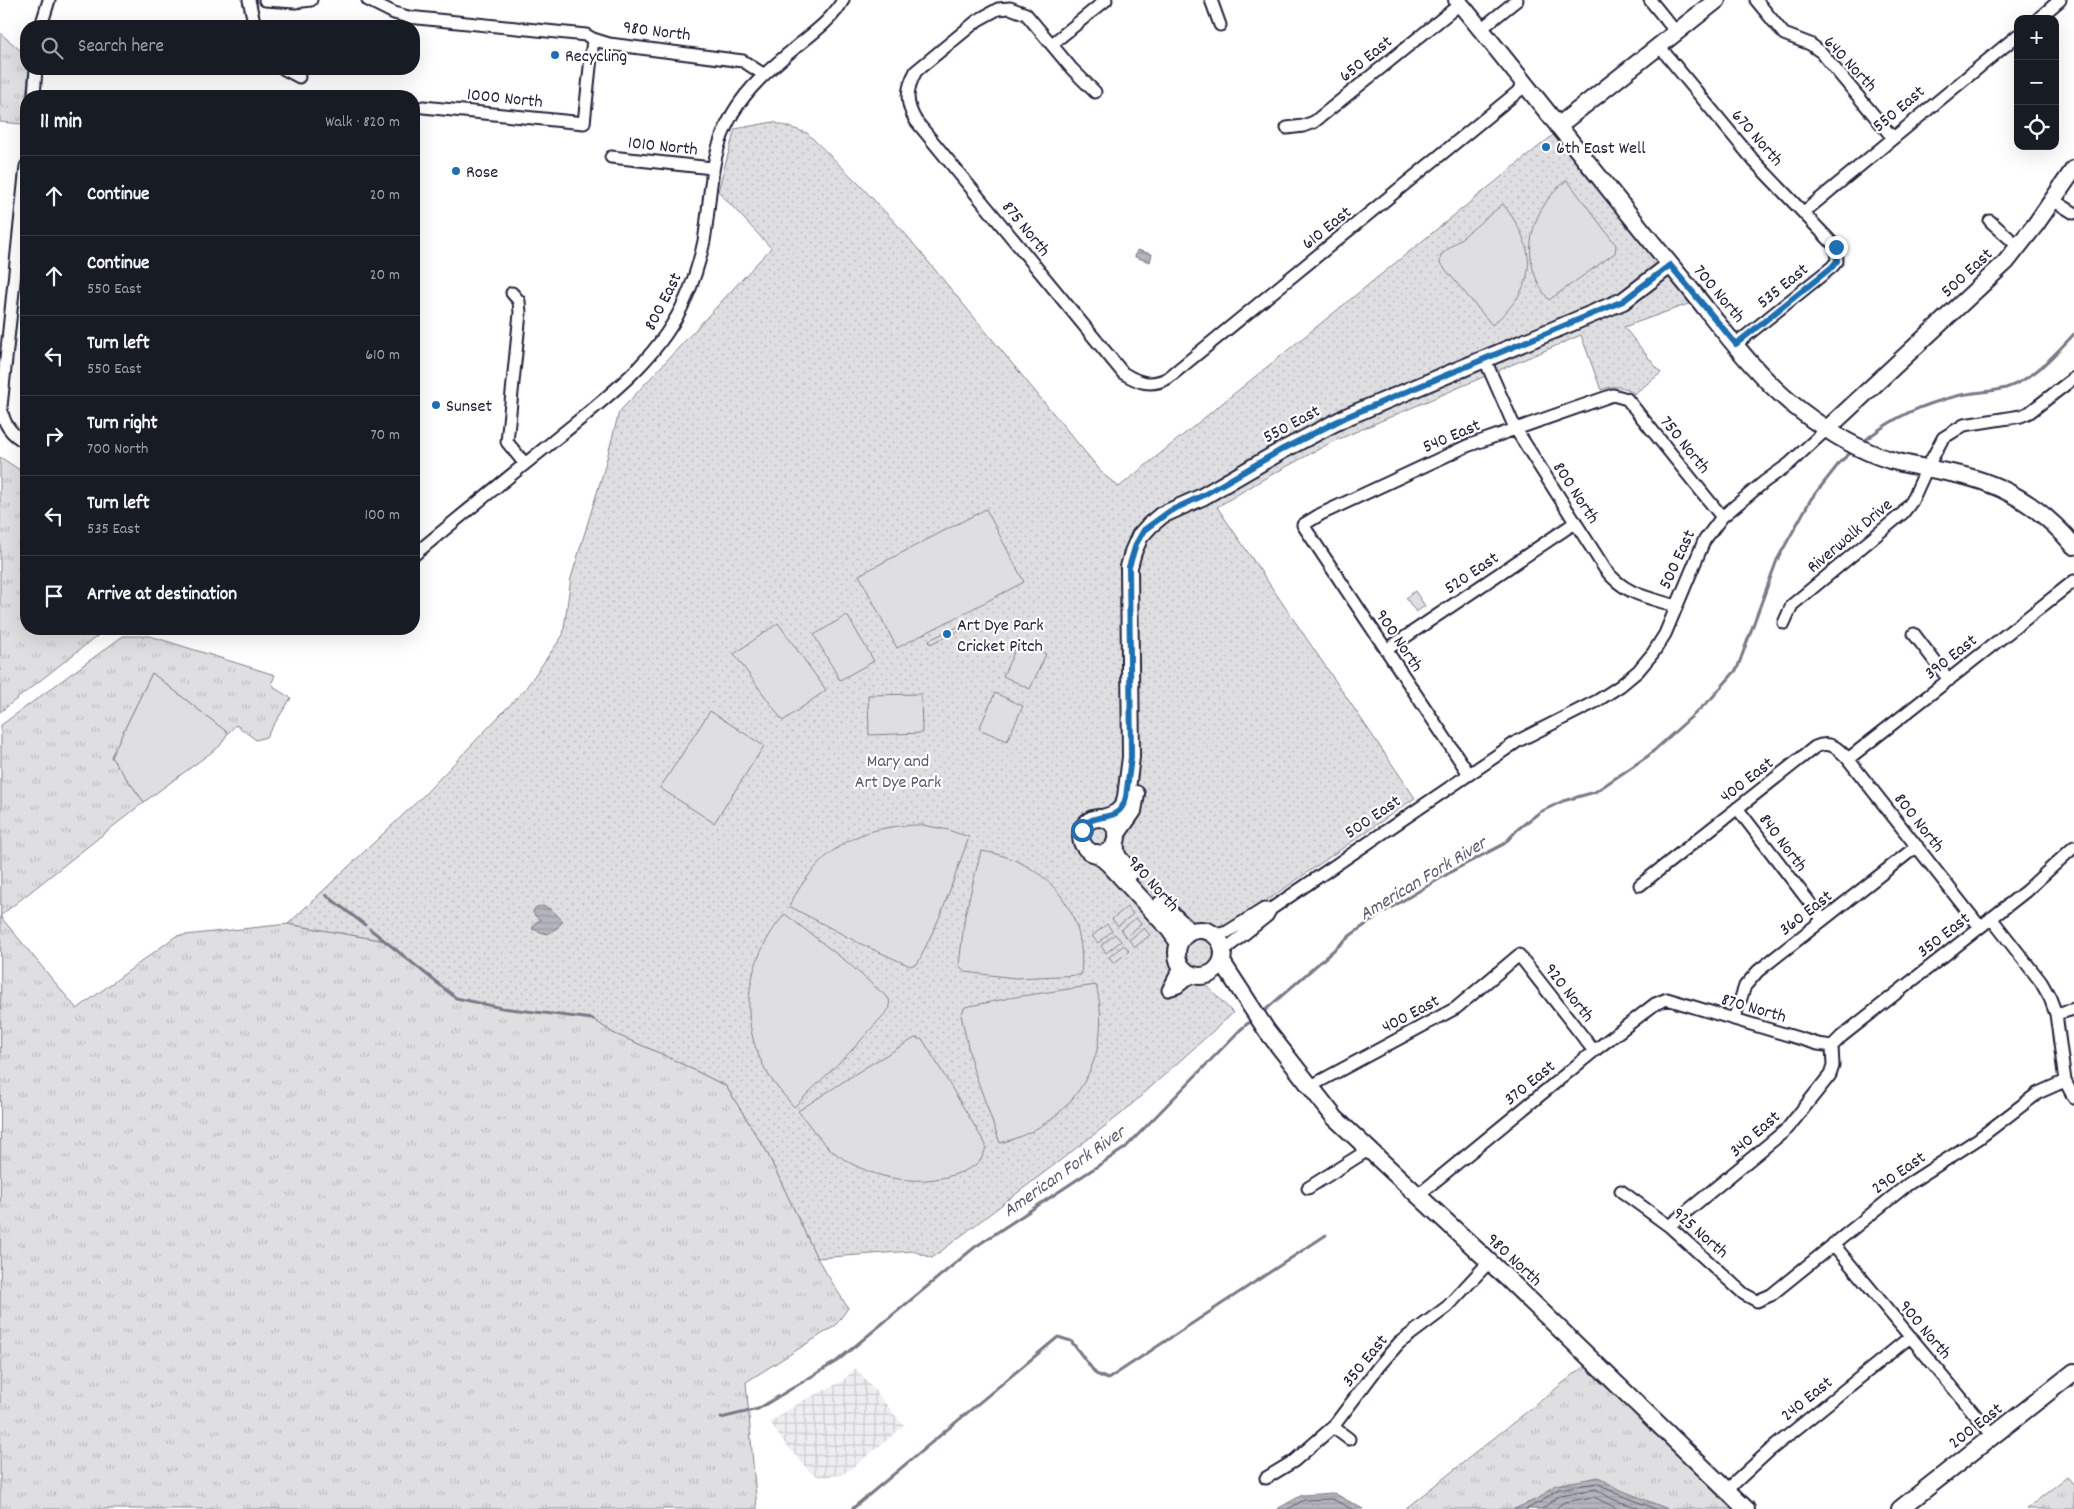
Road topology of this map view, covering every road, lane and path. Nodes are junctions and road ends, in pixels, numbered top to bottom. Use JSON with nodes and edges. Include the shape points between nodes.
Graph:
{"nodes":[{"id":1,"x":49,"y":0,"type":"edge"},
{"id":2,"x":249,"y":0,"type":"edge"},
{"id":3,"x":265,"y":0,"type":"edge"},
{"id":4,"x":311,"y":0,"type":"edge"},
{"id":5,"x":368,"y":0,"type":"edge"},
{"id":6,"x":843,"y":0,"type":"edge"},
{"id":7,"x":1106,"y":0,"type":"edge"},
{"id":8,"x":1211,"y":0,"type":"edge"},
{"id":9,"x":1517,"y":0,"type":"edge"},
{"id":10,"x":1650,"y":0,"type":"edge"},
{"id":11,"x":1716,"y":0,"type":"edge"},
{"id":12,"x":1756,"y":0,"type":"edge"},
{"id":13,"x":2060,"y":0,"type":"edge"},
{"id":14,"x":1458,"y":2,"type":"edge"},
{"id":15,"x":2043,"y":15,"type":"edge"},
{"id":16,"x":43,"y":20,"type":"edge"},
{"id":17,"x":254,"y":20,"type":"edge"},
{"id":18,"x":1220,"y":25,"type":"dead end"},
{"id":19,"x":1480,"y":29,"type":"junction"},
{"id":20,"x":1676,"y":32,"type":"junction"},
{"id":21,"x":2014,"y":38,"type":"edge"},
{"id":22,"x":593,"y":39,"type":"junction"},
{"id":23,"x":1052,"y":44,"type":"junction"},
{"id":24,"x":1659,"y":46,"type":"junction"},
{"id":25,"x":764,"y":74,"type":"junction"},
{"id":26,"x":36,"y":75,"type":"edge"},
{"id":27,"x":295,"y":75,"type":"edge"},
{"id":28,"x":299,"y":77,"type":"dead end"},
{"id":29,"x":1526,"y":86,"type":"junction"},
{"id":30,"x":34,"y":90,"type":"edge"},
{"id":31,"x":1095,"y":92,"type":"dead end"},
{"id":32,"x":423,"y":107,"type":"dead end"},
{"id":33,"x":1558,"y":126,"type":"junction"},
{"id":34,"x":1287,"y":128,"type":"dead end"},
{"id":35,"x":1893,"y":138,"type":"junction"},
{"id":36,"x":611,"y":157,"type":"dead end"},
{"id":37,"x":712,"y":168,"type":"junction"},
{"id":38,"x":2074,"y":169,"type":"edge"},
{"id":39,"x":2053,"y":200,"type":"junction"},
{"id":40,"x":1804,"y":212,"type":"junction"},
{"id":41,"x":2074,"y":213,"type":"edge"},
{"id":42,"x":20,"y":220,"type":"edge"},
{"id":43,"x":1990,"y":221,"type":"dead end"},
{"id":44,"x":2019,"y":246,"type":"junction"},
{"id":45,"x":1836,"y":247,"type":"joint"},
{"id":46,"x":1670,"y":265,"type":"junction"},
{"id":47,"x":512,"y":293,"type":"dead end"},
{"id":48,"x":1736,"y":344,"type":"junction"},
{"id":49,"x":1485,"y":360,"type":"junction"},
{"id":50,"x":2074,"y":378,"type":"edge"},
{"id":51,"x":1143,"y":383,"type":"joint"},
{"id":52,"x":1620,"y":396,"type":"joint"},
{"id":53,"x":1515,"y":428,"type":"junction"},
{"id":54,"x":1827,"y":430,"type":"junction"},
{"id":55,"x":20,"y":438,"type":"edge"},
{"id":56,"x":525,"y":464,"type":"junction"},
{"id":57,"x":1927,"y":468,"type":"junction"},
{"id":58,"x":1722,"y":517,"type":"junction"},
{"id":59,"x":1576,"y":522,"type":"junction"},
{"id":60,"x":1303,"y":526,"type":"joint"},
{"id":61,"x":2074,"y":546,"type":"edge"},
{"id":62,"x":420,"y":551,"type":"edge"},
{"id":63,"x":2074,"y":581,"type":"edge"},
{"id":64,"x":1676,"y":606,"type":"junction"},
{"id":65,"x":1784,"y":623,"type":"dead end"},
{"id":66,"x":1914,"y":634,"type":"dead end"},
{"id":67,"x":1386,"y":650,"type":"junction"},
{"id":68,"x":1949,"y":680,"type":"junction"},
{"id":69,"x":1830,"y":744,"type":"joint"},
{"id":70,"x":1131,"y":757,"type":"junction"},
{"id":71,"x":1848,"y":759,"type":"junction"},
{"id":72,"x":1469,"y":774,"type":"junction"},
{"id":73,"x":1737,"y":808,"type":"junction"},
{"id":74,"x":1102,"y":818,"type":"junction"},
{"id":75,"x":1116,"y":838,"type":"junction"},
{"id":76,"x":1917,"y":846,"type":"junction"},
{"id":77,"x":2074,"y":847,"type":"edge"},
{"id":78,"x":1097,"y":853,"type":"junction"},
{"id":79,"x":1640,"y":885,"type":"dead end"},
{"id":80,"x":1271,"y":908,"type":"junction"},
{"id":81,"x":1991,"y":918,"type":"junction"},
{"id":82,"x":1822,"y":920,"type":"junction"},
{"id":83,"x":1980,"y":927,"type":"junction"},
{"id":84,"x":1215,"y":935,"type":"junction"},
{"id":85,"x":1185,"y":938,"type":"junction"},
{"id":86,"x":1519,"y":955,"type":"joint"},
{"id":87,"x":1222,"y":956,"type":"junction"},
{"id":88,"x":1210,"y":974,"type":"junction"},
{"id":89,"x":1667,"y":1000,"type":"joint"},
{"id":90,"x":1245,"y":1004,"type":"junction"},
{"id":91,"x":2074,"y":1009,"type":"edge"},
{"id":92,"x":2056,"y":1014,"type":"junction"},
{"id":93,"x":1734,"y":1019,"type":"junction"},
{"id":94,"x":1832,"y":1046,"type":"junction"},
{"id":95,"x":1594,"y":1051,"type":"junction"},
{"id":96,"x":2065,"y":1081,"type":"junction"},
{"id":97,"x":1309,"y":1087,"type":"junction"},
{"id":98,"x":2074,"y":1098,"type":"edge"},
{"id":99,"x":1368,"y":1150,"type":"junction"},
{"id":100,"x":1308,"y":1188,"type":"dead end"},
{"id":101,"x":1621,"y":1191,"type":"dead end"},
{"id":102,"x":1417,"y":1196,"type":"junction"},
{"id":103,"x":1669,"y":1226,"type":"junction"},
{"id":104,"x":1833,"y":1244,"type":"junction"},
{"id":105,"x":1489,"y":1262,"type":"junction"},
{"id":106,"x":1757,"y":1301,"type":"joint"},
{"id":107,"x":1910,"y":1337,"type":"junction"},
{"id":108,"x":2074,"y":1372,"type":"edge"},
{"id":109,"x":1333,"y":1427,"type":"junction"},
{"id":110,"x":1993,"y":1436,"type":"junction"},
{"id":111,"x":1349,"y":1439,"type":"dead end"},
{"id":112,"x":1266,"y":1478,"type":"dead end"},
{"id":113,"x":1726,"y":1490,"type":"junction"},
{"id":114,"x":1746,"y":1509,"type":"edge"},
{"id":115,"x":1900,"y":1509,"type":"edge"}],
"edges":[{"from":1,"to":16,"type":"street"},
{"from":2,"to":17,"type":"street"},
{"from":3,"to":4,"type":"street"},
{"from":5,"to":22,"type":"street","name":"980 North","via":[[408,16],[586,35]]},
{"from":6,"to":25,"type":"street","name":"800 East","via":[[822,26]]},
{"from":7,"to":23,"type":"street"},
{"from":8,"to":18,"type":"street"},
{"from":9,"to":19,"type":"street"},
{"from":10,"to":20,"type":"street"},
{"from":11,"to":20,"type":"street"},
{"from":12,"to":35,"type":"street","name":"640 North","via":[[1784,34],[1822,52]]},
{"from":13,"to":15,"type":"street"},
{"from":14,"to":19,"type":"street","name":"700 North"},
{"from":14,"to":34,"type":"street","name":"650 East","via":[[1314,122]]},
{"from":19,"to":29,"type":"street","name":"700 North"},
{"from":20,"to":24,"type":"street"},
{"from":21,"to":35,"type":"street","name":"550 East"},
{"from":22,"to":25,"type":"street","name":"980 North","via":[[609,44],[743,61]]},
{"from":22,"to":32,"type":"street","name":"1000 North","via":[[584,123]]},
{"from":23,"to":31,"type":"street"},
{"from":23,"to":51,"type":"street","name":"875 North","via":[[1026,14],[1010,8],[998,9],[978,20],[916,71],[907,95],[908,102],[916,121],[1124,374]]},
{"from":24,"to":33,"type":"street"},
{"from":24,"to":40,"type":"street","name":"670 North","via":[[1754,161]]},
{"from":25,"to":37,"type":"street","name":"800 East","via":[[732,115]]},
{"from":26,"to":30,"type":"street"},
{"from":27,"to":28,"type":"street"},
{"from":29,"to":33,"type":"street","name":"700 North"},
{"from":29,"to":51,"type":"street","name":"610 East","via":[[1168,378],[1153,384]]},
{"from":33,"to":46,"type":"street","name":"700 North"},
{"from":35,"to":40,"type":"street","name":"550 East"},
{"from":36,"to":37,"type":"street","name":"1010 North"},
{"from":37,"to":56,"type":"street","name":"800 East","via":[[700,258],[690,290],[670,328],[656,349],[628,379]]},
{"from":38,"to":39,"type":"street","name":"500 East"},
{"from":39,"to":41,"type":"street"},
{"from":39,"to":44,"type":"street","name":"500 East"},
{"from":40,"to":45,"type":"street","name":"670 North"},
{"from":42,"to":55,"type":"street","via":[[1,392],[1,412],[5,423]]},
{"from":43,"to":44,"type":"street"},
{"from":44,"to":54,"type":"street","name":"500 East","via":[[1996,272]]},
{"from":45,"to":48,"type":"street","name":"535 East","via":[[1837,261],[1832,267]]},
{"from":46,"to":48,"type":"street","name":"700 North"},
{"from":46,"to":49,"type":"street","name":"550 East","via":[[1623,301]]},
{"from":47,"to":56,"type":"street","via":[[518,301],[520,313],[507,442]]},
{"from":48,"to":54,"type":"street","name":"700 North","via":[[1786,398]]},
{"from":49,"to":53,"type":"street","name":"800 North"},
{"from":49,"to":70,"type":"street","name":"550 East","via":[[1372,405],[1324,428],[1170,511],[1144,530],[1133,552],[1128,581]]},
{"from":50,"to":57,"type":"street","name":"Riverwalk Drive","via":[[2021,416],[1964,425],[1952,431],[1943,438]]},
{"from":52,"to":53,"type":"street","name":"540 East","via":[[1613,395]]},
{"from":52,"to":58,"type":"street","name":"750 North","via":[[1627,399]]},
{"from":53,"to":59,"type":"street","name":"800 North"},
{"from":53,"to":60,"type":"street","name":"540 East","via":[[1467,446],[1321,514]]},
{"from":54,"to":57,"type":"street","name":"700 North","via":[[1885,458]]},
{"from":54,"to":58,"type":"street","name":"500 East"},
{"from":56,"to":62,"type":"street","name":"800 East"},
{"from":57,"to":61,"type":"street","name":"700 North","via":[[2001,488],[2042,513]]},
{"from":57,"to":65,"type":"street","name":"Riverwalk Drive","via":[[1903,513],[1792,605]]},
{"from":58,"to":64,"type":"street","name":"500 East","via":[[1704,541]]},
{"from":59,"to":64,"type":"street","name":"800 North","via":[[1616,582],[1630,592]]},
{"from":59,"to":67,"type":"street","name":"520 East"},
{"from":60,"to":67,"type":"street","name":"900 North"},
{"from":63,"to":68,"type":"street","name":"390 East"},
{"from":64,"to":72,"type":"street","name":"500 East","via":[[1653,654],[1620,686],[1518,741]]},
{"from":66,"to":68,"type":"street"},
{"from":67,"to":72,"type":"street","name":"900 North"},
{"from":68,"to":71,"type":"street","name":"390 East"},
{"from":69,"to":71,"type":"street","name":"800 North"},
{"from":69,"to":73,"type":"street","name":"400 East","via":[[1815,747]]},
{"from":70,"to":74,"type":"street","name":"550 East","via":[[1125,804],[1117,813]]},
{"from":70,"to":75,"type":"street","name":"550 East","via":[[1137,786],[1136,800],[1131,815]]},
{"from":71,"to":76,"type":"street","name":"800 North"},
{"from":72,"to":80,"type":"street","name":"500 East"},
{"from":73,"to":79,"type":"street","name":"400 East"},
{"from":73,"to":82,"type":"street","name":"840 North"},
{"from":74,"to":75,"type":"street","via":[[1111,823]]},
{"from":74,"to":78,"type":"street","via":[[1084,824],[1081,836],[1085,847]]},
{"from":75,"to":78,"type":"street","via":[[1106,852]]},
{"from":75,"to":85,"type":"street","name":"980 North","via":[[1116,852],[1120,860],[1176,920]]},
{"from":76,"to":82,"type":"street","name":"360 East"},
{"from":76,"to":83,"type":"street","name":"800 North"},
{"from":77,"to":81,"type":"street","name":"350 East"},
{"from":78,"to":85,"type":"street","name":"980 North","via":[[1169,928]]},
{"from":80,"to":84,"type":"street","name":"500 East","via":[[1227,932]]},
{"from":80,"to":87,"type":"street","name":"500 East","via":[[1267,916]]},
{"from":81,"to":83,"type":"street","name":"350 East"},
{"from":81,"to":92,"type":"street","via":[[2041,982]]},
{"from":82,"to":93,"type":"street","name":"360 East","via":[[1751,978]]},
{"from":83,"to":94,"type":"street","name":"350 East"},
{"from":84,"to":85,"type":"street","via":[[1203,930]]},
{"from":84,"to":87,"type":"street","via":[[1222,945]]},
{"from":85,"to":88,"type":"street","via":[[1178,958],[1187,970]]},
{"from":86,"to":95,"type":"street","name":"920 North"},
{"from":86,"to":97,"type":"street","name":"400 East","via":[[1456,1008]]},
{"from":87,"to":88,"type":"street"},
{"from":87,"to":90,"type":"street","name":"980 North"},
{"from":88,"to":90,"type":"street","name":"980 North"},
{"from":89,"to":93,"type":"street","name":"870 North"},
{"from":89,"to":95,"type":"street","name":"370 East","via":[[1655,1004]]},
{"from":90,"to":97,"type":"street","name":"980 North","via":[[1256,1023],[1267,1031]]},
{"from":91,"to":92,"type":"street"},
{"from":92,"to":96,"type":"street"},
{"from":93,"to":94,"type":"street","name":"870 North"},
{"from":94,"to":103,"type":"street","name":"340 East","via":[[1830,1075],[1792,1124]]},
{"from":95,"to":102,"type":"street","name":"370 East"},
{"from":96,"to":98,"type":"street"},
{"from":96,"to":104,"type":"street","name":"290 East","via":[[2038,1093],[1978,1139],[1896,1194]]},
{"from":97,"to":99,"type":"street","name":"980 North"},
{"from":99,"to":100,"type":"street"},
{"from":99,"to":102,"type":"street","name":"980 North"},
{"from":101,"to":103,"type":"street","name":"925 North"},
{"from":102,"to":105,"type":"street","name":"980 North"},
{"from":103,"to":106,"type":"street","name":"925 North","via":[[1744,1294]]},
{"from":104,"to":106,"type":"street","name":"290 East","via":[[1771,1295]]},
{"from":104,"to":107,"type":"street","name":"900 North"},
{"from":105,"to":109,"type":"street","name":"350 East","via":[[1447,1307],[1399,1343]]},
{"from":105,"to":113,"type":"street","name":"980 North"},
{"from":107,"to":110,"type":"street","name":"900 North"},
{"from":107,"to":113,"type":"street","name":"240 East"},
{"from":108,"to":110,"type":"street","name":"200 East"},
{"from":109,"to":111,"type":"street"},
{"from":109,"to":112,"type":"street","name":"350 East","via":[[1294,1461]]},
{"from":110,"to":115,"type":"street","name":"200 East"},
{"from":113,"to":114,"type":"street","name":"980 North"}]}
